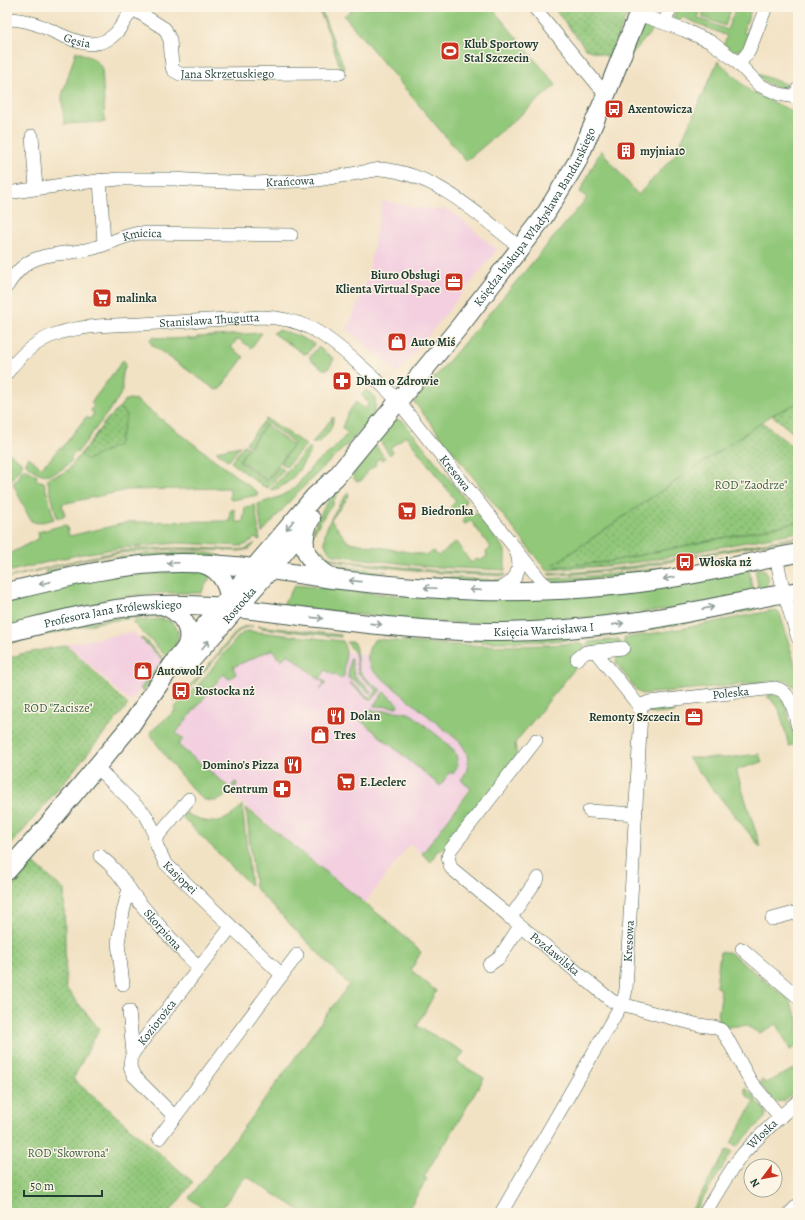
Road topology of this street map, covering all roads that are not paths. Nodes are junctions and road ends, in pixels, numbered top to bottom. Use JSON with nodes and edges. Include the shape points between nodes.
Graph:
{"nodes":[{"id":1,"x":534,"y":7,"type":"edge"},
{"id":2,"x":671,"y":7,"type":"edge"},
{"id":3,"x":766,"y":7,"type":"edge"},
{"id":4,"x":133,"y":8,"type":"edge"},
{"id":5,"x":640,"y":11,"type":"edge"},
{"id":6,"x":7,"y":19,"type":"edge"},
{"id":7,"x":664,"y":23,"type":"junction"},
{"id":8,"x":739,"y":64,"type":"junction"},
{"id":9,"x":340,"y":73,"type":"dead end"},
{"id":10,"x":798,"y":89,"type":"edge"},
{"id":11,"x":606,"y":95,"type":"junction"},
{"id":12,"x":32,"y":136,"type":"dead end"},
{"id":13,"x":100,"y":180,"type":"junction"},
{"id":14,"x":36,"y":188,"type":"junction"},
{"id":15,"x":7,"y":193,"type":"edge"},
{"id":16,"x":291,"y":234,"type":"dead end"},
{"id":17,"x":104,"y":244,"type":"junction"},
{"id":18,"x":521,"y":248,"type":"junction"},
{"id":19,"x":7,"y":286,"type":"edge"},
{"id":20,"x":7,"y":372,"type":"edge"},
{"id":21,"x":398,"y":401,"type":"junction"},
{"id":22,"x":336,"y":477,"type":"junction"},
{"id":23,"x":308,"y":522,"type":"junction"},
{"id":24,"x":512,"y":544,"type":"junction"},
{"id":25,"x":798,"y":553,"type":"edge"},
{"id":26,"x":776,"y":557,"type":"junction"},
{"id":27,"x":199,"y":564,"type":"junction"},
{"id":28,"x":260,"y":570,"type":"junction"},
{"id":29,"x":334,"y":579,"type":"junction"},
{"id":30,"x":555,"y":590,"type":"junction"},
{"id":31,"x":494,"y":591,"type":"junction"},
{"id":32,"x":7,"y":592,"type":"edge"},
{"id":33,"x":791,"y":592,"type":"edge"},
{"id":34,"x":161,"y":605,"type":"junction"},
{"id":35,"x":228,"y":609,"type":"junction"},
{"id":36,"x":287,"y":614,"type":"junction"},
{"id":37,"x":7,"y":633,"type":"edge"},
{"id":38,"x":798,"y":638,"type":"edge"},
{"id":39,"x":623,"y":648,"type":"dead end"},
{"id":40,"x":184,"y":651,"type":"junction"},
{"id":41,"x":595,"y":651,"type":"junction"},
{"id":42,"x":577,"y":659,"type":"dead end"},
{"id":43,"x":639,"y":706,"type":"junction"},
{"id":44,"x":131,"y":725,"type":"junction"},
{"id":45,"x":798,"y":727,"type":"edge"},
{"id":46,"x":536,"y":740,"type":"dead end"},
{"id":47,"x":96,"y":767,"type":"junction"},
{"id":48,"x":189,"y":799,"type":"dead end"},
{"id":49,"x":589,"y":811,"type":"dead end"},
{"id":50,"x":636,"y":814,"type":"junction"},
{"id":51,"x":155,"y":839,"type":"junction"},
{"id":52,"x":100,"y":856,"type":"dead end"},
{"id":53,"x":7,"y":871,"type":"edge"},
{"id":54,"x":538,"y":878,"type":"dead end"},
{"id":55,"x":129,"y":888,"type":"junction"},
{"id":56,"x":798,"y":912,"type":"edge"},
{"id":57,"x":772,"y":919,"type":"dead end"},
{"id":58,"x":515,"y":922,"type":"junction"},
{"id":59,"x":231,"y":927,"type":"junction"},
{"id":60,"x":742,"y":949,"type":"dead end"},
{"id":61,"x":297,"y":955,"type":"dead end"},
{"id":62,"x":489,"y":965,"type":"dead end"},
{"id":63,"x":199,"y":968,"type":"junction"},
{"id":64,"x":282,"y":975,"type":"junction"},
{"id":65,"x":123,"y":984,"type":"dead end"},
{"id":66,"x":798,"y":997,"type":"edge"},
{"id":67,"x":621,"y":1004,"type":"junction"},
{"id":68,"x":129,"y":1011,"type":"dead end"},
{"id":69,"x":133,"y":1053,"type":"junction"},
{"id":70,"x":798,"y":1101,"type":"edge"},
{"id":71,"x":174,"y":1117,"type":"junction"},
{"id":72,"x":780,"y":1117,"type":"junction"},
{"id":73,"x":159,"y":1138,"type":"dead end"},
{"id":74,"x":798,"y":1205,"type":"edge"},
{"id":75,"x":501,"y":1213,"type":"edge"},
{"id":76,"x":705,"y":1213,"type":"edge"},
{"id":77,"x":790,"y":1213,"type":"edge"}],
"edges":[{"from":1,"to":11,"type":"street"},
{"from":2,"to":7,"type":"street"},
{"from":3,"to":8,"type":"street","via":[[749,51]]},
{"from":4,"to":6,"type":"street","name":"Gęsia","via":[[116,34],[95,44],[78,42],[33,23]]},
{"from":4,"to":9,"type":"street","name":"Jana Skrzetuskiego","via":[[165,29],[170,40],[173,70],[180,74]]},
{"from":5,"to":7,"type":"street","name":"Księdza biskupa Władysława Bandurskiego"},
{"from":5,"to":11,"type":"street","name":"Księdza biskupa Władysława Bandurskiego"},
{"from":7,"to":8,"type":"street","name":"Księdza biskupa Władysława Bandurskiego","via":[[710,42]]},
{"from":8,"to":10,"type":"street","name":"Księdza biskupa Władysława Bandurskiego","via":[[759,85],[767,89],[795,97]]},
{"from":11,"to":18,"type":"street","name":"Księdza biskupa Władysława Bandurskiego","via":[[577,162],[543,218]]},
{"from":12,"to":14,"type":"street"},
{"from":13,"to":14,"type":"street","name":"Krańcowa"},
{"from":13,"to":17,"type":"street"},
{"from":13,"to":18,"type":"street","name":"Krańcowa","via":[[151,178],[255,183],[317,180],[381,169],[392,170],[449,192]]},
{"from":14,"to":15,"type":"street","name":"Krańcowa"},
{"from":16,"to":17,"type":"street","name":"Kmicica","via":[[139,233]]},
{"from":17,"to":19,"type":"street","name":"Kmicica","via":[[31,261],[19,270]]},
{"from":18,"to":21,"type":"street","name":"Księdza biskupa Władysława Bandurskiego"},
{"from":20,"to":21,"type":"street","name":"Stanisława Thugutta","via":[[33,345],[64,331],[117,325],[262,317],[305,325],[324,335]]},
{"from":21,"to":22,"type":"street","name":"Rostocka"},
{"from":21,"to":24,"type":"street","name":"Kresowa"},
{"from":22,"to":23,"type":"street","name":"Rostocka"},
{"from":22,"to":28,"type":"street","name":"Rostocka","one_way":true,"via":[[314,497]]},
{"from":23,"to":28,"type":"street","name":"Rostocka"},
{"from":23,"to":29,"type":"street","via":[[304,533],[307,554],[320,571]]},
{"from":24,"to":30,"type":"street","name":"Kresowa","via":[[542,582]]},
{"from":24,"to":31,"type":"street","name":"Kresowa","via":[[519,561],[517,573],[508,585]]},
{"from":25,"to":26,"type":"street"},
{"from":26,"to":30,"type":"street","one_way":true,"via":[[662,580]]},
{"from":26,"to":33,"type":"street"},
{"from":27,"to":28,"type":"street"},
{"from":27,"to":32,"type":"street","one_way":true,"via":[[149,564],[100,570]]},
{"from":27,"to":35,"type":"street","via":[[207,565],[224,581]]},
{"from":28,"to":29,"type":"street"},
{"from":28,"to":35,"type":"street","name":"Rostocka"},
{"from":28,"to":36,"type":"street","name":"Księcia Warcisława I","via":[[263,594],[270,605]]},
{"from":31,"to":29,"type":"street","one_way":true,"via":[[405,587]]},
{"from":30,"to":31,"type":"street"},
{"from":36,"to":33,"type":"street","name":"Księcia Warcisława I","one_way":true,"via":[[427,630],[549,630],[641,620]]},
{"from":33,"to":38,"type":"street"},
{"from":34,"to":35,"type":"street","name":"Profesora Jana Królewskiego"},
{"from":34,"to":37,"type":"street","name":"Profesora Jana Królewskiego","via":[[90,614]]},
{"from":34,"to":40,"type":"street","name":"Rostocka","via":[[172,609],[184,620],[188,635]]},
{"from":35,"to":36,"type":"street","name":"Księcia Warcisława I"},
{"from":35,"to":40,"type":"street","name":"Rostocka"},
{"from":44,"to":35,"type":"street","name":"Rostocka","one_way":true,"via":[[181,673]]},
{"from":39,"to":41,"type":"street"},
{"from":40,"to":44,"type":"street","name":"Rostocka"},
{"from":41,"to":42,"type":"street","via":[[586,652]]},
{"from":41,"to":43,"type":"street"},
{"from":43,"to":45,"type":"street","name":"Poleska","via":[[649,702],[775,688],[783,691],[788,697]]},
{"from":43,"to":50,"type":"street","name":"Kresowa","via":[[641,715]]},
{"from":44,"to":47,"type":"street","name":"Rostocka"},
{"from":46,"to":58,"type":"street","name":"Pozdawilska","via":[[448,855],[454,872]]},
{"from":47,"to":51,"type":"street","name":"Kasjopei","via":[[145,814]]},
{"from":47,"to":53,"type":"street","name":"Rostocka"},
{"from":48,"to":51,"type":"street"},
{"from":49,"to":50,"type":"street"},
{"from":50,"to":67,"type":"street","name":"Kresowa","via":[[626,990]]},
{"from":51,"to":59,"type":"street","name":"Kasjopei","via":[[165,863]]},
{"from":52,"to":55,"type":"street","name":"Skorpiona","via":[[115,868]]},
{"from":54,"to":58,"type":"street"},
{"from":55,"to":63,"type":"street","name":"Skorpiona","via":[[163,931]]},
{"from":55,"to":65,"type":"street","via":[[118,943]]},
{"from":56,"to":57,"type":"street"},
{"from":58,"to":62,"type":"street","via":[[499,958]]},
{"from":58,"to":67,"type":"street","name":"Pozdawilska","via":[[606,997]]},
{"from":59,"to":63,"type":"street","name":"Koziorożca"},
{"from":59,"to":64,"type":"street","name":"Kasjopei"},
{"from":60,"to":66,"type":"street"},
{"from":61,"to":64,"type":"street"},
{"from":63,"to":69,"type":"street","name":"Koziorożca"},
{"from":64,"to":71,"type":"street"},
{"from":67,"to":72,"type":"street","name":"Pozdawilska","via":[[721,1030],[751,1082]]},
{"from":67,"to":75,"type":"street","name":"Kresowa"},
{"from":68,"to":69,"type":"street"},
{"from":69,"to":71,"type":"street","name":"Koziorożca","via":[[129,1065],[134,1076]]},
{"from":70,"to":72,"type":"street","name":"Włoska"},
{"from":71,"to":73,"type":"street"},
{"from":72,"to":76,"type":"street","name":"Włoska","via":[[741,1156]]},
{"from":74,"to":77,"type":"street"}]}
